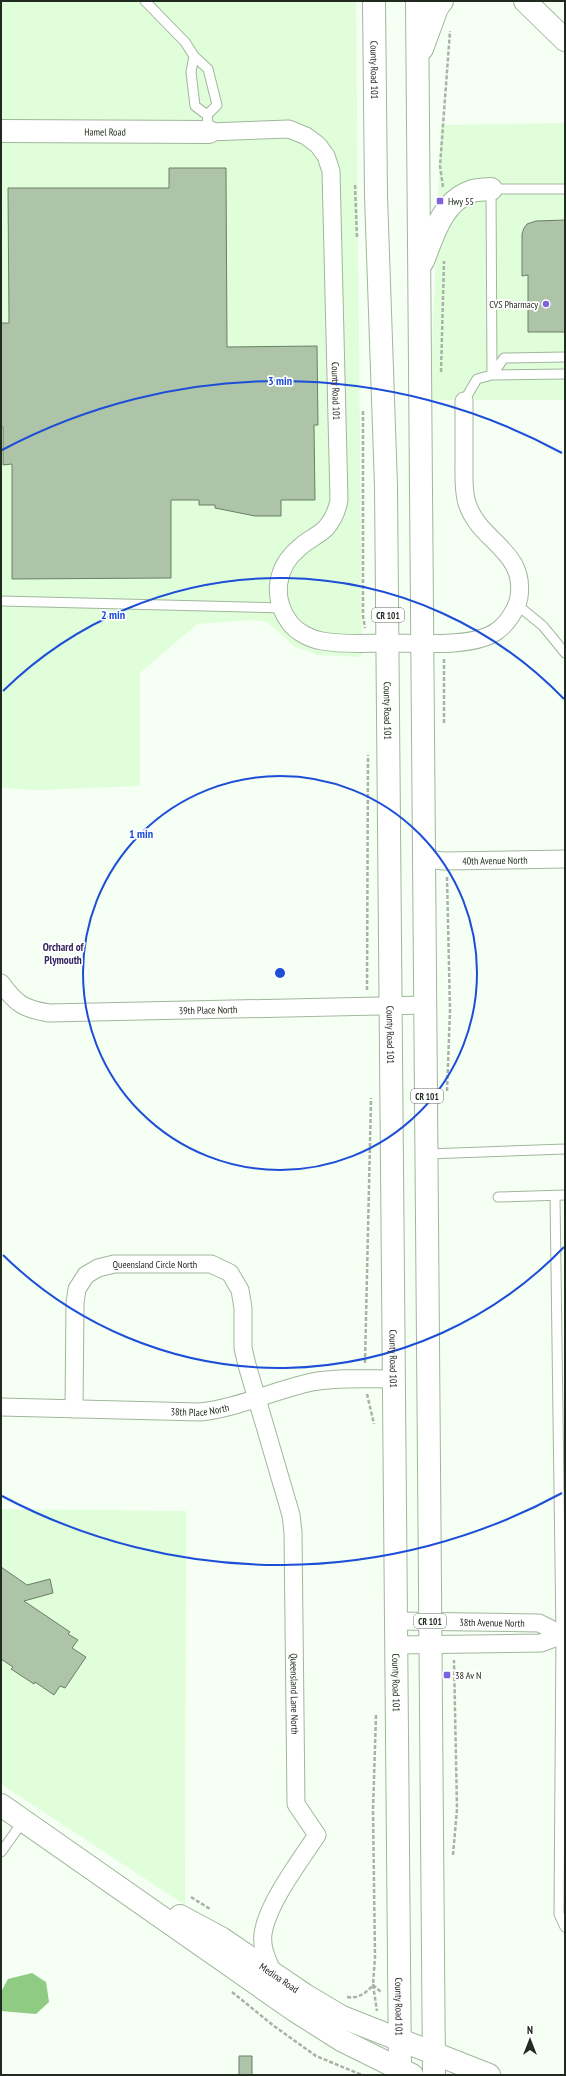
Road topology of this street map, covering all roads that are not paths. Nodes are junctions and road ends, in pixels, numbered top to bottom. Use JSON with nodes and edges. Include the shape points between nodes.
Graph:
{"nodes":[{"id":1,"x":145,"y":1,"type":"edge"},
{"id":2,"x":374,"y":1,"type":"edge"},
{"id":3,"x":417,"y":1,"type":"edge"},
{"id":4,"x":442,"y":1,"type":"edge"},
{"id":5,"x":524,"y":4,"type":"edge"},
{"id":6,"x":565,"y":40,"type":"edge"},
{"id":7,"x":194,"y":56,"type":"junction"},
{"id":8,"x":417,"y":62,"type":"junction"},
{"id":9,"x":208,"y":123,"type":"junction"},
{"id":10,"x":1,"y":131,"type":"edge"},
{"id":11,"x":491,"y":189,"type":"junction"},
{"id":12,"x":565,"y":189,"type":"edge"},
{"id":13,"x":419,"y":269,"type":"junction"},
{"id":14,"x":565,"y":357,"type":"edge"},
{"id":15,"x":565,"y":374,"type":"edge"},
{"id":16,"x":492,"y":375,"type":"junction"},
{"id":17,"x":464,"y":401,"type":"joint"},
{"id":18,"x":1,"y":601,"type":"edge"},
{"id":19,"x":516,"y":604,"type":"junction"},
{"id":20,"x":282,"y":608,"type":"junction"},
{"id":21,"x":388,"y":643,"type":"junction"},
{"id":22,"x":422,"y":643,"type":"junction"},
{"id":23,"x":565,"y":652,"type":"edge"},
{"id":24,"x":424,"y":859,"type":"junction"},
{"id":25,"x":565,"y":859,"type":"edge"},
{"id":26,"x":1,"y":983,"type":"edge"},
{"id":27,"x":392,"y":1005,"type":"junction"},
{"id":28,"x":426,"y":1005,"type":"junction"},
{"id":29,"x":565,"y":1149,"type":"edge"},
{"id":30,"x":427,"y":1154,"type":"junction"},
{"id":31,"x":554,"y":1196,"type":"junction"},
{"id":32,"x":565,"y":1196,"type":"edge"},
{"id":33,"x":498,"y":1197,"type":"dead end"},
{"id":34,"x":395,"y":1379,"type":"junction"},
{"id":35,"x":257,"y":1398,"type":"junction"},
{"id":36,"x":1,"y":1407,"type":"edge"},
{"id":37,"x":74,"y":1409,"type":"junction"},
{"id":38,"x":397,"y":1621,"type":"junction"},
{"id":39,"x":430,"y":1622,"type":"junction"},
{"id":40,"x":563,"y":1634,"type":"edge"},
{"id":41,"x":397,"y":1645,"type":"junction"},
{"id":42,"x":430,"y":1645,"type":"junction"},
{"id":43,"x":1,"y":1805,"type":"edge"},
{"id":44,"x":24,"y":1820,"type":"junction"},
{"id":45,"x":562,"y":1831,"type":"edge"},
{"id":46,"x":1,"y":1852,"type":"edge"},
{"id":47,"x":80,"y":1861,"type":"junction"},
{"id":48,"x":565,"y":1927,"type":"edge"},
{"id":49,"x":273,"y":1973,"type":"junction"},
{"id":50,"x":390,"y":2036,"type":"junction"},
{"id":51,"x":434,"y":2065,"type":"edge"},
{"id":52,"x":404,"y":2073,"type":"edge"},
{"id":53,"x":489,"y":2075,"type":"edge"}],
"edges":[{"from":1,"to":7,"type":"lane","via":[[185,42]]},
{"from":2,"to":21,"type":"main road","name":"County Road 101","number":"CR 101","via":[[376,196],[386,478]]},
{"from":3,"to":8,"type":"main road","number":"CR 101"},
{"from":4,"to":8,"type":"main road"},
{"from":5,"to":6,"type":"main road"},
{"from":7,"to":9,"type":"lane","via":[[191,72],[195,106]]},
{"from":7,"to":9,"type":"lane","via":[[208,69],[216,99],[217,105]]},
{"from":8,"to":13,"type":"main road","number":"CR 101"},
{"from":9,"to":10,"type":"main road","name":"Hamel Road"},
{"from":9,"to":20,"type":"street","name":"County Road 101","via":[[289,129],[306,136],[318,145],[326,156],[331,171],[339,500],[336,514],[327,527],[315,538],[300,546],[285,564],[278,585],[278,598]]},
{"from":11,"to":12,"type":"lane"},
{"from":11,"to":13,"type":"main road","via":[[470,192],[451,203],[439,223]]},
{"from":11,"to":16,"type":"lane"},
{"from":13,"to":22,"type":"main road","number":"CR 101"},
{"from":14,"to":16,"type":"lane","via":[[504,358]]},
{"from":15,"to":16,"type":"lane"},
{"from":16,"to":17,"type":"lane","via":[[477,379]]},
{"from":17,"to":19,"type":"street","name":"County Road 101","via":[[466,503],[475,520],[510,556],[518,572],[519,598]]},
{"from":18,"to":20,"type":"lane"},
{"from":19,"to":22,"type":"street","name":"County Road 101","via":[[509,619],[497,631],[475,640]]},
{"from":19,"to":23,"type":"lane","via":[[543,626]]},
{"from":20,"to":21,"type":"street","name":"County Road 101","via":[[290,623],[303,634],[321,641]]},
{"from":21,"to":22,"type":"street","name":"County Road 101"},
{"from":21,"to":27,"type":"main road","name":"County Road 101","number":"CR 101"},
{"from":22,"to":24,"type":"main road","number":"CR 101"},
{"from":24,"to":25,"type":"street","name":"40th Avenue North"},
{"from":24,"to":28,"type":"main road","number":"CR 101"},
{"from":26,"to":27,"type":"street","name":"39th Place North","via":[[13,999],[30,1010],[49,1013]]},
{"from":27,"to":28,"type":"street","name":"39th Place North"},
{"from":27,"to":34,"type":"main road","name":"County Road 101","number":"CR 101"},
{"from":28,"to":30,"type":"main road","number":"CR 101"},
{"from":29,"to":30,"type":"lane"},
{"from":30,"to":39,"type":"main road","number":"CR 101"},
{"from":31,"to":32,"type":"lane"},
{"from":31,"to":33,"type":"lane"},
{"from":31,"to":40,"type":"lane"},
{"from":34,"to":35,"type":"street","name":"38th Place North","via":[[313,1382]]},
{"from":34,"to":38,"type":"main road","name":"County Road 101","number":"CR 101"},
{"from":35,"to":37,"type":"street","name":"38th Place North","via":[[200,1412]]},
{"from":35,"to":37,"type":"street","name":"Queensland Circle North","via":[[243,1348],[243,1308],[240,1290],[230,1272],[211,1264],[114,1264],[98,1268],[86,1275],[77,1289]]},
{"from":35,"to":49,"type":"street","name":"Queensland Lane North","via":[[291,1515],[296,1804],[317,1835],[289,1878],[267,1920],[263,1946]]},
{"from":36,"to":37,"type":"street","name":"38th Place North"},
{"from":38,"to":39,"type":"street","name":"38th Avenue North"},
{"from":38,"to":41,"type":"main road","name":"County Road 101","number":"CR 101"},
{"from":39,"to":40,"type":"street","name":"38th Avenue North","via":[[539,1623]]},
{"from":39,"to":42,"type":"main road","number":"CR 101"},
{"from":40,"to":42,"type":"street","via":[[541,1644]]},
{"from":40,"to":45,"type":"lane"},
{"from":41,"to":42,"type":"street"},
{"from":41,"to":50,"type":"main road","name":"County Road 101","number":"CR 101"},
{"from":42,"to":51,"type":"main road","number":"CR 101"},
{"from":43,"to":44,"type":"main road","name":"Medina Road"},
{"from":44,"to":46,"type":"lane"},
{"from":44,"to":47,"type":"main road","name":"Medina Road"},
{"from":45,"to":48,"type":"lane","via":[[559,1914]]},
{"from":47,"to":49,"type":"main road","name":"Medina Road","via":[[221,1938]]},
{"from":47,"to":52,"type":"main road","name":"Medina Road","via":[[294,2010],[343,2041]]},
{"from":49,"to":50,"type":"main road","name":"Medina Road","via":[[342,2017]]},
{"from":50,"to":51,"type":"main road","name":"Medina Road"},
{"from":50,"to":52,"type":"main road","name":"County Road 101","number":"CR 101"},
{"from":51,"to":53,"type":"main road","name":"Medina Road"}]}
